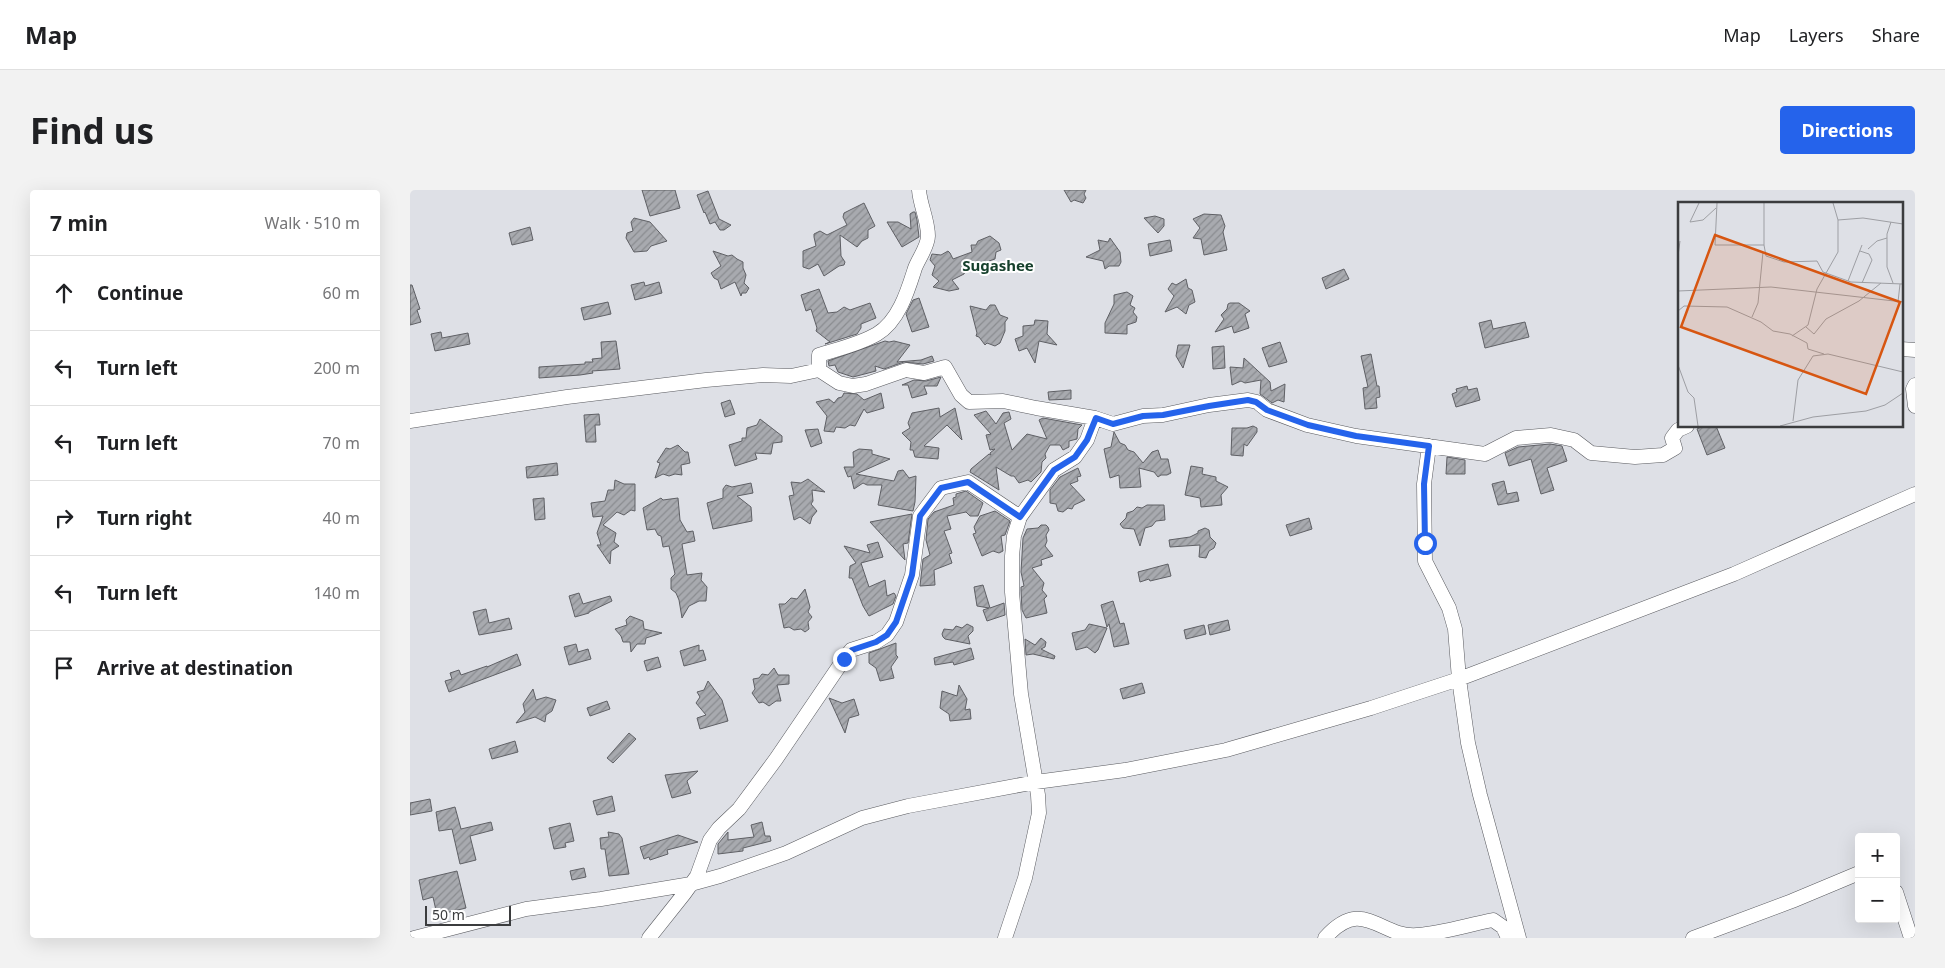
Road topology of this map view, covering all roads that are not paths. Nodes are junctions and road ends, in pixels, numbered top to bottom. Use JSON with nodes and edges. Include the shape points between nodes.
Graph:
{"nodes":[{"id":1,"x":919,"y":190,"type":"edge"},
{"id":2,"x":1902,"y":349,"type":"edge"},
{"id":3,"x":1915,"y":350,"type":"edge"},
{"id":4,"x":819,"y":370,"type":"junction"},
{"id":5,"x":1915,"y":385,"type":"edge"},
{"id":6,"x":1915,"y":406,"type":"edge"},
{"id":7,"x":1096,"y":418,"type":"junction"},
{"id":8,"x":410,"y":421,"type":"edge"},
{"id":9,"x":1682,"y":428,"type":"edge"},
{"id":10,"x":1429,"y":446,"type":"junction"},
{"id":11,"x":1915,"y":494,"type":"edge"},
{"id":12,"x":1020,"y":517,"type":"junction"},
{"id":13,"x":1459,"y":679,"type":"junction"},
{"id":14,"x":1036,"y":782,"type":"junction"},
{"id":15,"x":1855,"y":875,"type":"edge"},
{"id":16,"x":691,"y":884,"type":"junction"},
{"id":17,"x":1900,"y":904,"type":"edge"},
{"id":18,"x":420,"y":937,"type":"edge"},
{"id":19,"x":649,"y":938,"type":"edge"},
{"id":20,"x":1005,"y":938,"type":"edge"},
{"id":21,"x":1325,"y":938,"type":"edge"},
{"id":22,"x":1508,"y":938,"type":"edge"},
{"id":23,"x":1519,"y":938,"type":"edge"},
{"id":24,"x":1693,"y":938,"type":"edge"},
{"id":25,"x":1911,"y":938,"type":"edge"}],
"edges":[{"from":1,"to":4,"type":"street","via":[[928,238],[899,308],[878,334],[819,355]]},
{"from":2,"to":3,"type":"street"},
{"from":4,"to":7,"type":"street","via":[[839,383],[853,386],[906,370],[924,373],[946,367],[961,396],[969,402],[1004,401]]},
{"from":4,"to":8,"type":"street","via":[[791,376],[706,380],[567,397]]},
{"from":5,"to":6,"type":"street"},
{"from":7,"to":10,"type":"street","via":[[1113,424],[1143,416],[1248,400],[1308,425],[1356,436]]},
{"from":7,"to":12,"type":"street","via":[[1087,440],[1075,457],[1054,470]]},
{"from":9,"to":10,"type":"street","via":[[1672,438],[1675,448],[1663,455],[1635,457],[1591,453],[1574,440],[1551,435],[1516,438],[1485,454]]},
{"from":10,"to":13,"type":"street","via":[[1424,484],[1425,560],[1449,608],[1455,629]]},
{"from":11,"to":13,"type":"street","via":[[1734,574]]},
{"from":12,"to":14,"type":"street","via":[[1012,549],[1012,592],[1021,694]]},
{"from":12,"to":16,"type":"street","via":[[968,482],[941,488],[920,516],[912,575],[896,622],[887,635],[852,650],[844,659],[739,809],[710,840]]},
{"from":13,"to":14,"type":"street","via":[[1226,750],[1125,770]]},
{"from":13,"to":23,"type":"street","via":[[1480,796]]},
{"from":14,"to":16,"type":"street","via":[[862,818],[786,853]]},
{"from":14,"to":20,"type":"street","via":[[1037,829]]},
{"from":15,"to":24,"type":"street"},
{"from":16,"to":18,"type":"street","via":[[526,909]]},
{"from":16,"to":19,"type":"street"},
{"from":17,"to":25,"type":"street"},
{"from":21,"to":22,"type":"street","via":[[1347,921],[1360,919],[1414,935],[1493,920],[1503,927]]}]}
